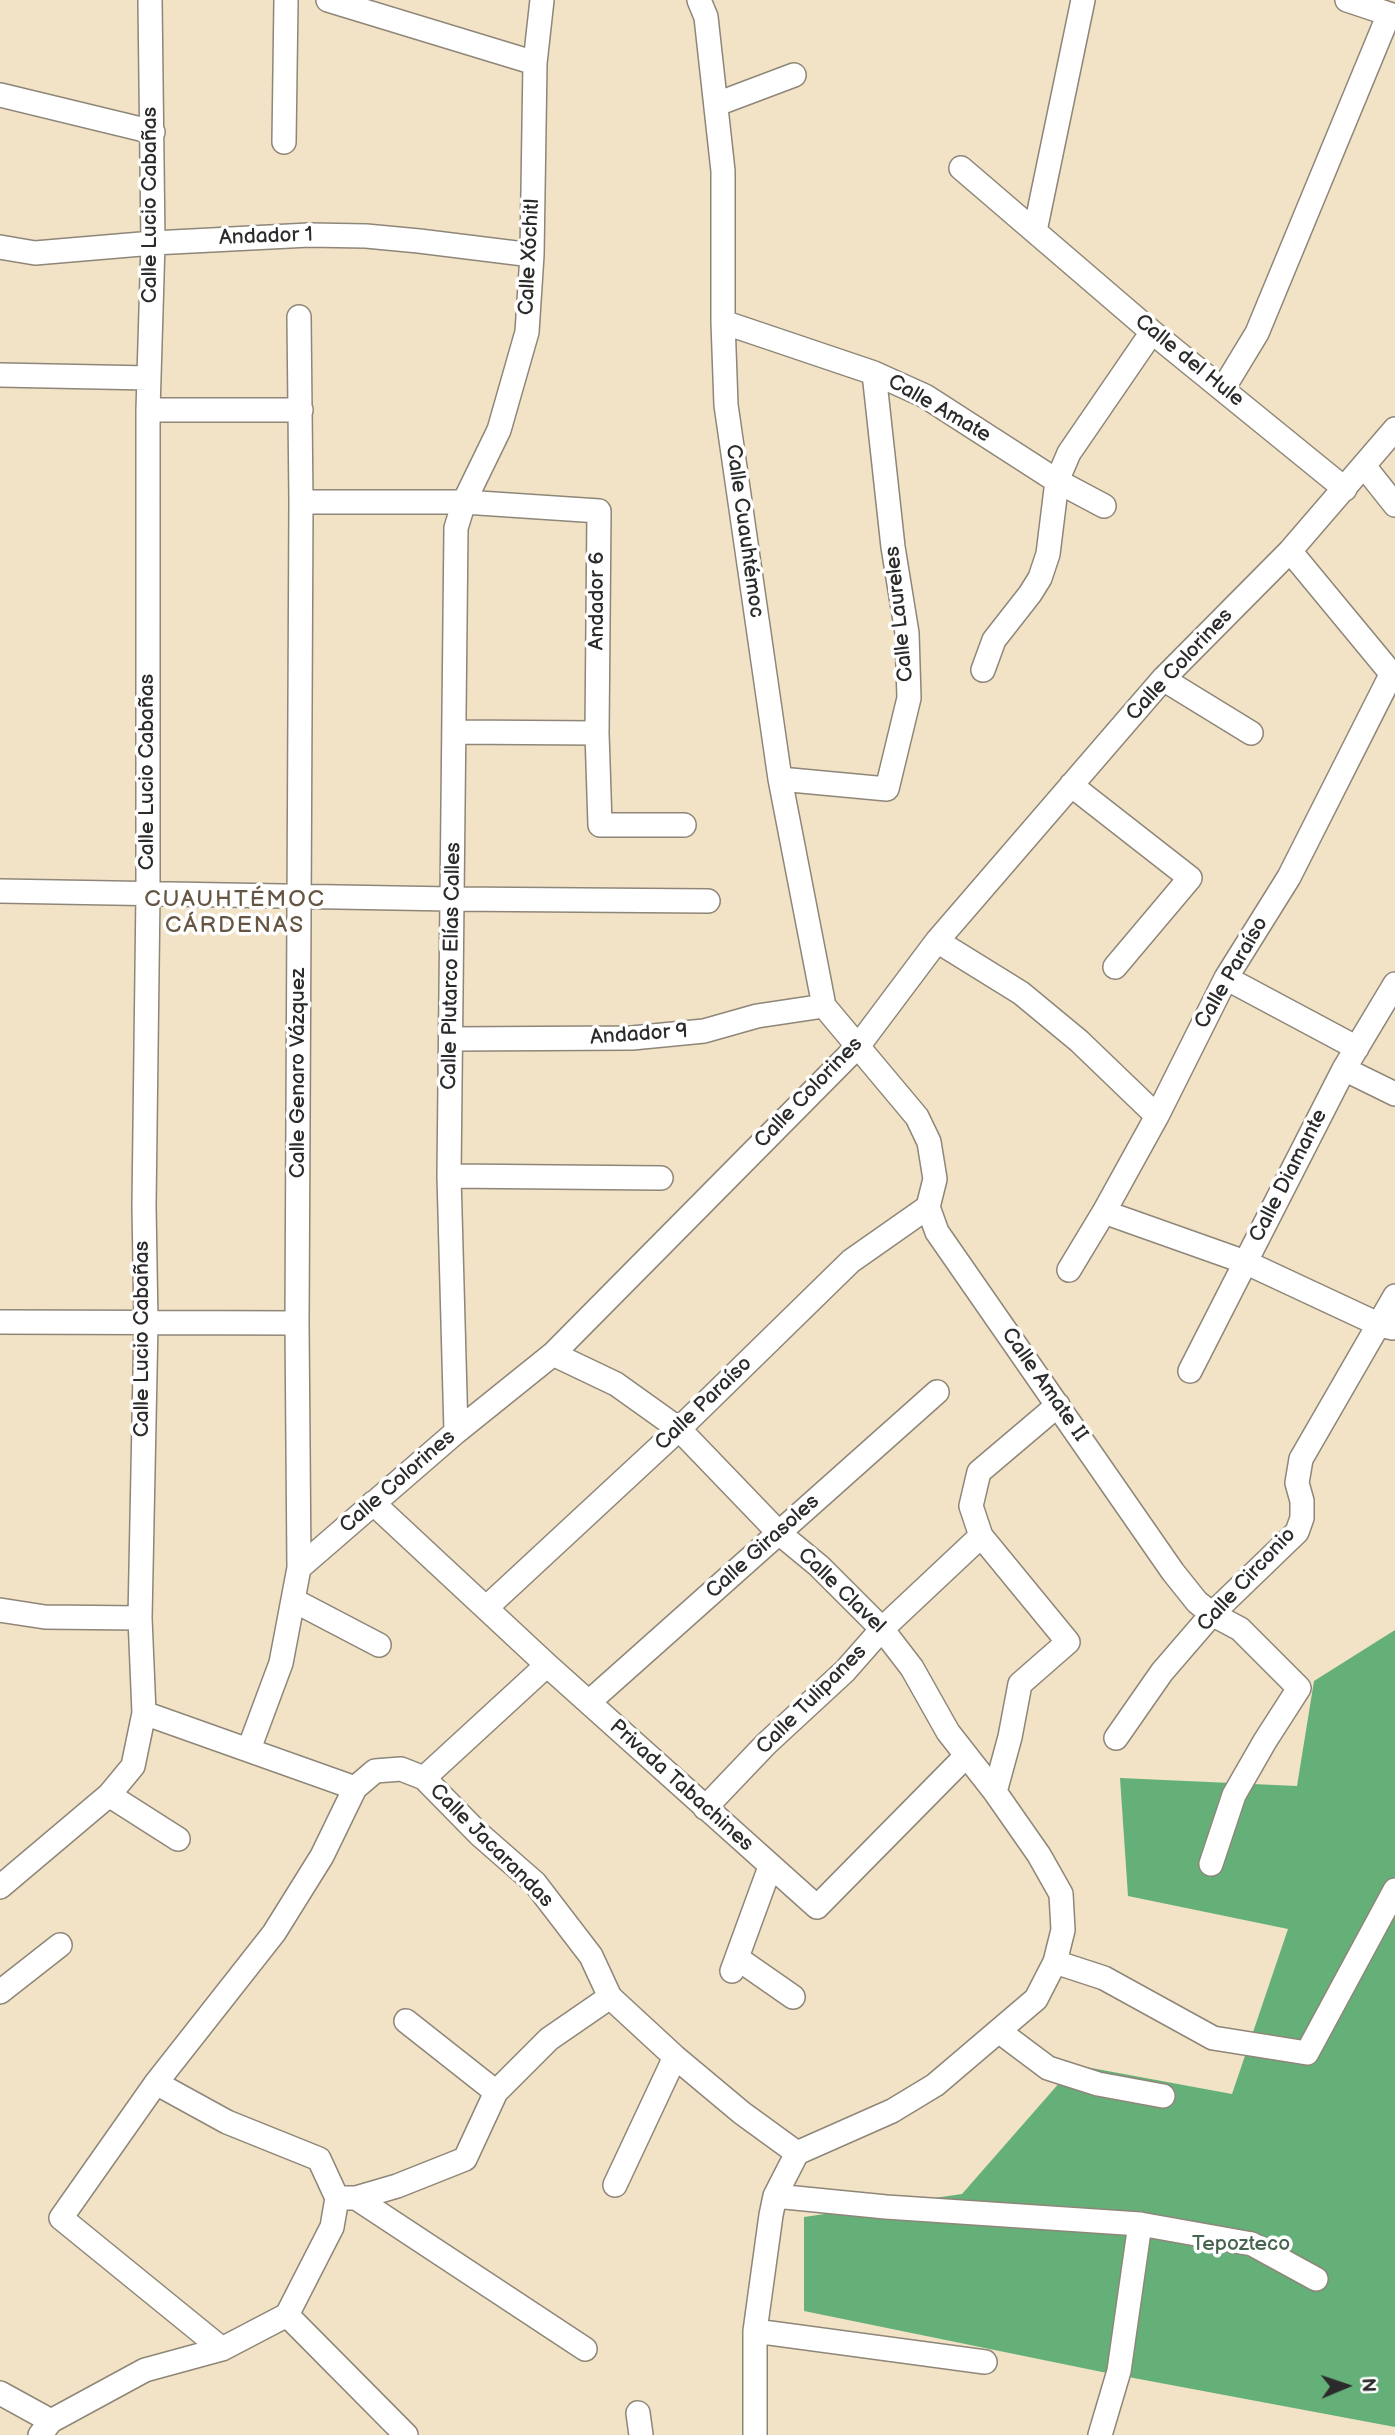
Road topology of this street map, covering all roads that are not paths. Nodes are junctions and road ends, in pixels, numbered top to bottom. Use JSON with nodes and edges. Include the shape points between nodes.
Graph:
{"nodes":[{"id":1,"x":150,"y":0,"type":"edge"},
{"id":2,"x":286,"y":0,"type":"edge"},
{"id":3,"x":328,"y":0,"type":"edge"},
{"id":4,"x":542,"y":0,"type":"edge"},
{"id":5,"x":699,"y":0,"type":"edge"},
{"id":6,"x":1083,"y":0,"type":"edge"},
{"id":7,"x":1347,"y":0,"type":"edge"},
{"id":8,"x":1392,"y":15,"type":"edge"},
{"id":9,"x":535,"y":63,"type":"junction"},
{"id":10,"x":794,"y":75,"type":"dead end"},
{"id":11,"x":0,"y":95,"type":"edge"},
{"id":12,"x":717,"y":104,"type":"junction"},
{"id":13,"x":153,"y":132,"type":"junction"},
{"id":14,"x":284,"y":142,"type":"dead end"},
{"id":15,"x":961,"y":168,"type":"dead end"},
{"id":16,"x":1035,"y":231,"type":"junction"},
{"id":17,"x":153,"y":243,"type":"junction"},
{"id":18,"x":0,"y":247,"type":"edge"},
{"id":19,"x":532,"y":255,"type":"junction"},
{"id":20,"x":299,"y":317,"type":"dead end"},
{"id":21,"x":723,"y":322,"type":"junction"},
{"id":22,"x":1152,"y":332,"type":"junction"},
{"id":23,"x":874,"y":373,"type":"junction"},
{"id":24,"x":0,"y":375,"type":"edge"},
{"id":25,"x":149,"y":378,"type":"junction"},
{"id":26,"x":1223,"y":388,"type":"junction"},
{"id":27,"x":148,"y":410,"type":"junction"},
{"id":28,"x":301,"y":410,"type":"junction"},
{"id":29,"x":1395,"y":429,"type":"edge"},
{"id":30,"x":1364,"y":466,"type":"junction"},
{"id":31,"x":1057,"y":481,"type":"junction"},
{"id":32,"x":1345,"y":489,"type":"junction"},
{"id":33,"x":301,"y":502,"type":"junction"},
{"id":34,"x":464,"y":502,"type":"junction"},
{"id":35,"x":1395,"y":505,"type":"edge"},
{"id":36,"x":1104,"y":506,"type":"dead end"},
{"id":37,"x":1290,"y":551,"type":"junction"},
{"id":38,"x":983,"y":670,"type":"dead end"},
{"id":39,"x":1393,"y":676,"type":"edge"},
{"id":40,"x":1163,"y":679,"type":"junction"},
{"id":41,"x":455,"y":732,"type":"junction"},
{"id":42,"x":597,"y":733,"type":"junction"},
{"id":43,"x":1251,"y":733,"type":"dead end"},
{"id":44,"x":780,"y":779,"type":"junction"},
{"id":45,"x":1071,"y":785,"type":"junction"},
{"id":46,"x":684,"y":825,"type":"dead end"},
{"id":47,"x":0,"y":891,"type":"edge"},
{"id":48,"x":148,"y":893,"type":"junction"},
{"id":49,"x":299,"y":896,"type":"junction"},
{"id":50,"x":451,"y":899,"type":"junction"},
{"id":51,"x":708,"y":901,"type":"dead end"},
{"id":52,"x":937,"y":941,"type":"junction"},
{"id":53,"x":1115,"y":967,"type":"dead end"},
{"id":54,"x":1226,"y":978,"type":"junction"},
{"id":55,"x":1395,"y":984,"type":"edge"},
{"id":56,"x":824,"y":1006,"type":"junction"},
{"id":57,"x":452,"y":1040,"type":"junction"},
{"id":58,"x":859,"y":1045,"type":"junction"},
{"id":59,"x":1357,"y":1048,"type":"junction"},
{"id":60,"x":1344,"y":1069,"type":"junction"},
{"id":61,"x":1395,"y":1094,"type":"edge"},
{"id":62,"x":1157,"y":1116,"type":"junction"},
{"id":63,"x":449,"y":1176,"type":"junction"},
{"id":64,"x":661,"y":1178,"type":"dead end"},
{"id":65,"x":928,"y":1208,"type":"junction"},
{"id":66,"x":1104,"y":1212,"type":"junction"},
{"id":67,"x":1245,"y":1262,"type":"junction"},
{"id":68,"x":1069,"y":1270,"type":"dead end"},
{"id":69,"x":1395,"y":1296,"type":"edge"},
{"id":70,"x":0,"y":1322,"type":"edge"},
{"id":71,"x":146,"y":1323,"type":"junction"},
{"id":72,"x":297,"y":1324,"type":"junction"},
{"id":73,"x":1387,"y":1327,"type":"edge"},
{"id":74,"x":553,"y":1354,"type":"junction"},
{"id":75,"x":1189,"y":1371,"type":"dead end"},
{"id":76,"x":937,"y":1392,"type":"dead end"},
{"id":77,"x":1058,"y":1405,"type":"junction"},
{"id":78,"x":679,"y":1429,"type":"junction"},
{"id":79,"x":456,"y":1432,"type":"junction"},
{"id":80,"x":373,"y":1503,"type":"junction"},
{"id":81,"x":779,"y":1533,"type":"junction"},
{"id":82,"x":981,"y":1536,"type":"junction"},
{"id":83,"x":299,"y":1568,"type":"junction"},
{"id":84,"x":293,"y":1600,"type":"junction"},
{"id":85,"x":486,"y":1608,"type":"junction"},
{"id":86,"x":0,"y":1610,"type":"edge"},
{"id":87,"x":1212,"y":1615,"type":"junction"},
{"id":88,"x":139,"y":1618,"type":"junction"},
{"id":89,"x":882,"y":1629,"type":"junction"},
{"id":90,"x":379,"y":1645,"type":"dead end"},
{"id":91,"x":547,"y":1665,"type":"junction"},
{"id":92,"x":589,"y":1702,"type":"junction"},
{"id":93,"x":144,"y":1713,"type":"junction"},
{"id":94,"x":1116,"y":1738,"type":"dead end"},
{"id":95,"x":249,"y":1749,"type":"junction"},
{"id":96,"x":965,"y":1757,"type":"junction"},
{"id":97,"x":424,"y":1778,"type":"junction"},
{"id":98,"x":355,"y":1788,"type":"junction"},
{"id":99,"x":995,"y":1793,"type":"junction"},
{"id":100,"x":109,"y":1795,"type":"junction"},
{"id":101,"x":705,"y":1808,"type":"junction"},
{"id":102,"x":178,"y":1839,"type":"dead end"},
{"id":103,"x":1211,"y":1864,"type":"dead end"},
{"id":104,"x":771,"y":1867,"type":"junction"},
{"id":105,"x":0,"y":1887,"type":"edge"},
{"id":106,"x":1395,"y":1890,"type":"edge"},
{"id":107,"x":60,"y":1945,"type":"dead end"},
{"id":108,"x":1055,"y":1962,"type":"junction"},
{"id":109,"x":0,"y":1992,"type":"edge"},
{"id":110,"x":610,"y":1997,"type":"junction"},
{"id":111,"x":793,"y":1997,"type":"dead end"},
{"id":112,"x":406,"y":2021,"type":"dead end"},
{"id":113,"x":1000,"y":2032,"type":"junction"},
{"id":114,"x":675,"y":2057,"type":"junction"},
{"id":115,"x":156,"y":2082,"type":"junction"},
{"id":116,"x":496,"y":2092,"type":"junction"},
{"id":117,"x":1163,"y":2096,"type":"dead end"},
{"id":118,"x":797,"y":2153,"type":"junction"},
{"id":119,"x":615,"y":2185,"type":"dead end"},
{"id":120,"x":775,"y":2196,"type":"junction"},
{"id":121,"x":346,"y":2198,"type":"junction"},
{"id":122,"x":1140,"y":2224,"type":"junction"},
{"id":123,"x":1316,"y":2278,"type":"dead end"},
{"id":124,"x":287,"y":2315,"type":"junction"},
{"id":125,"x":755,"y":2341,"type":"junction"},
{"id":126,"x":222,"y":2349,"type":"junction"},
{"id":127,"x":585,"y":2349,"type":"dead end"},
{"id":128,"x":985,"y":2362,"type":"dead end"},
{"id":129,"x":0,"y":2393,"type":"edge"},
{"id":130,"x":46,"y":2428,"type":"edge"},
{"id":131,"x":407,"y":2435,"type":"edge"},
{"id":132,"x":755,"y":2435,"type":"edge"},
{"id":133,"x":1100,"y":2435,"type":"edge"}],
"edges":[{"from":1,"to":13,"type":"street","name":"Calle Lucio Cabañas"},
{"from":2,"to":14,"type":"street"},
{"from":3,"to":9,"type":"street"},
{"from":4,"to":9,"type":"street","name":"Calle Xóchitl"},
{"from":5,"to":12,"type":"street","name":"Calle Cuauhtémoc","via":[[706,17]]},
{"from":6,"to":16,"type":"street"},
{"from":7,"to":8,"type":"street"},
{"from":8,"to":26,"type":"street","via":[[1257,333]]},
{"from":9,"to":19,"type":"street","name":"Calle Xóchitl"},
{"from":10,"to":12,"type":"street"},
{"from":11,"to":13,"type":"street"},
{"from":12,"to":21,"type":"street","name":"Calle Cuauhtémoc","via":[[723,171]]},
{"from":13,"to":17,"type":"street","name":"Calle Lucio Cabañas"},
{"from":15,"to":16,"type":"street","name":"Calle del Hule"},
{"from":16,"to":22,"type":"street","name":"Calle del Hule"},
{"from":17,"to":18,"type":"street","name":"Andador 1","via":[[35,253]]},
{"from":17,"to":19,"type":"street","name":"Andador 1","via":[[366,236]]},
{"from":17,"to":25,"type":"street","name":"Calle Lucio Cabañas"},
{"from":19,"to":34,"type":"street","name":"Calle Xóchitl","via":[[527,332],[499,430]]},
{"from":20,"to":28,"type":"street","name":"Calle Genaro Vázquez"},
{"from":21,"to":23,"type":"street","name":"Calle Amate"},
{"from":21,"to":44,"type":"street","name":"Calle Cuauhtémoc","via":[[726,405]]},
{"from":22,"to":26,"type":"street","name":"Calle del Hule"},
{"from":22,"to":31,"type":"street","via":[[1069,453]]},
{"from":23,"to":31,"type":"street","name":"Calle Amate","via":[[925,396]]},
{"from":23,"to":44,"type":"street","name":"Calle Laureles","via":[[892,547],[907,634],[909,698],[887,789]]},
{"from":24,"to":25,"type":"street"},
{"from":25,"to":27,"type":"street","name":"Calle Lucio Cabañas"},
{"from":26,"to":32,"type":"street","name":"Calle del Hule"},
{"from":27,"to":28,"type":"street"},
{"from":27,"to":48,"type":"street","name":"Calle Lucio Cabañas"},
{"from":28,"to":33,"type":"street","name":"Calle Genaro Vázquez"},
{"from":29,"to":30,"type":"street","name":"Calle Colorines"},
{"from":30,"to":32,"type":"street","name":"Calle Colorines"},
{"from":30,"to":35,"type":"street"},
{"from":31,"to":36,"type":"street","name":"Calle Amate"},
{"from":31,"to":38,"type":"street","via":[[1048,554],[1040,578],[994,640]]},
{"from":32,"to":37,"type":"street","name":"Calle Colorines"},
{"from":33,"to":34,"type":"street"},
{"from":33,"to":49,"type":"street","name":"Calle Genaro Vázquez"},
{"from":34,"to":41,"type":"street","name":"Calle Plutarco Elías Calles","via":[[454,559]]},
{"from":34,"to":42,"type":"street","name":"Andador 6","via":[[599,511]]},
{"from":37,"to":39,"type":"street"},
{"from":37,"to":40,"type":"street","name":"Calle Colorines"},
{"from":39,"to":54,"type":"street","name":"Calle Paraíso","via":[[1289,877]]},
{"from":40,"to":43,"type":"street"},
{"from":40,"to":45,"type":"street","name":"Calle Colorines"},
{"from":41,"to":42,"type":"street"},
{"from":41,"to":50,"type":"street","name":"Calle Plutarco Elías Calles"},
{"from":42,"to":46,"type":"street","name":"Andador 6","via":[[600,825]]},
{"from":44,"to":56,"type":"street","name":"Calle Cuauhtémoc"},
{"from":45,"to":52,"type":"street","name":"Calle Colorines"},
{"from":45,"to":53,"type":"street","via":[[1190,878]]},
{"from":47,"to":48,"type":"street"},
{"from":48,"to":49,"type":"street"},
{"from":48,"to":71,"type":"street","name":"Calle Lucio Cabañas"},
{"from":49,"to":50,"type":"street"},
{"from":49,"to":72,"type":"street","name":"Calle Genaro Vázquez"},
{"from":50,"to":51,"type":"street"},
{"from":50,"to":57,"type":"street","name":"Calle Plutarco Elías Calles"},
{"from":52,"to":58,"type":"street","name":"Calle Colorines"},
{"from":52,"to":62,"type":"street","via":[[1021,993]]},
{"from":54,"to":59,"type":"street"},
{"from":54,"to":62,"type":"street","name":"Calle Paraíso"},
{"from":55,"to":59,"type":"street","name":"Calle Diamante"},
{"from":56,"to":57,"type":"street","name":"Andador 9","via":[[757,1016],[705,1031],[632,1038]]},
{"from":56,"to":58,"type":"street"},
{"from":57,"to":63,"type":"street","name":"Calle Plutarco Elías Calles"},
{"from":58,"to":65,"type":"street","via":[[917,1117],[929,1142],[935,1179]]},
{"from":58,"to":74,"type":"street","name":"Calle Colorines"},
{"from":59,"to":60,"type":"street","name":"Calle Diamante"},
{"from":60,"to":61,"type":"street"},
{"from":60,"to":67,"type":"street","name":"Calle Diamante"},
{"from":62,"to":66,"type":"street","name":"Calle Paraíso"},
{"from":63,"to":64,"type":"street"},
{"from":63,"to":79,"type":"street","name":"Calle Plutarco Elías Calles"},
{"from":65,"to":77,"type":"street","name":"Calle Amate II","via":[[937,1232]]},
{"from":65,"to":78,"type":"street","name":"Calle Paraíso","via":[[851,1261]]},
{"from":66,"to":67,"type":"street"},
{"from":66,"to":68,"type":"street","name":"Calle Paraíso"},
{"from":67,"to":73,"type":"street"},
{"from":67,"to":75,"type":"street","name":"Calle Diamante"},
{"from":69,"to":73,"type":"street","name":"Calle Circonio"},
{"from":70,"to":71,"type":"street"},
{"from":71,"to":72,"type":"street"},
{"from":71,"to":88,"type":"street","name":"Calle Lucio Cabañas"},
{"from":72,"to":83,"type":"street","name":"Calle Genaro Vázquez"},
{"from":73,"to":87,"type":"street","name":"Calle Circonio","via":[[1301,1460],[1297,1532]]},
{"from":74,"to":78,"type":"street","name":"Calle Clavel","via":[[616,1384]]},
{"from":74,"to":79,"type":"street","name":"Calle Colorines"},
{"from":76,"to":81,"type":"street","name":"Calle Girasoles"},
{"from":77,"to":82,"type":"street","via":[[979,1472],[971,1506]]},
{"from":77,"to":87,"type":"street","name":"Calle Amate II","via":[[1173,1572]]},
{"from":78,"to":81,"type":"street","name":"Calle Clavel"},
{"from":78,"to":85,"type":"street","name":"Calle Paraíso"},
{"from":79,"to":80,"type":"street","name":"Calle Colorines"},
{"from":80,"to":83,"type":"street","name":"Calle Colorines"},
{"from":80,"to":85,"type":"street","name":"Privada Tabachines"},
{"from":81,"to":89,"type":"street","name":"Calle Clavel"},
{"from":81,"to":92,"type":"street","name":"Calle Girasoles"},
{"from":82,"to":89,"type":"street","name":"Calle Tulipanes"},
{"from":82,"to":99,"type":"street","via":[[1068,1642],[1020,1684]]},
{"from":83,"to":84,"type":"street"},
{"from":84,"to":90,"type":"street"},
{"from":84,"to":95,"type":"street","via":[[281,1663]]},
{"from":85,"to":91,"type":"street","name":"Privada Tabachines"},
{"from":86,"to":88,"type":"street","via":[[45,1617]]},
{"from":87,"to":94,"type":"street","name":"Calle Circonio","via":[[1162,1672]]},
{"from":87,"to":103,"type":"street","name":"Calle Amate II","via":[[1240,1629],[1299,1688],[1234,1794]]},
{"from":88,"to":93,"type":"street","name":"Calle Lucio Cabañas"},
{"from":89,"to":96,"type":"street","name":"Calle Clavel","via":[[912,1668]]},
{"from":89,"to":101,"type":"street","name":"Calle Tulipanes"},
{"from":91,"to":92,"type":"street","name":"Privada Tabachines"},
{"from":91,"to":97,"type":"street"},
{"from":92,"to":101,"type":"street","name":"Privada Tabachines"},
{"from":93,"to":95,"type":"street"},
{"from":93,"to":100,"type":"street","name":"Calle Lucio Cabañas","via":[[133,1766]]},
{"from":95,"to":98,"type":"street"},
{"from":96,"to":99,"type":"street","name":"Calle Clavel"},
{"from":96,"to":104,"type":"street","name":"Privada Tabachines","via":[[817,1907]]},
{"from":97,"to":98,"type":"street","name":"Calle Jacarandas","via":[[401,1769],[375,1771]]},
{"from":97,"to":110,"type":"street","name":"Calle Jacarandas","via":[[535,1883],[592,1956]]},
{"from":98,"to":115,"type":"street","via":[[322,1856],[274,1933]]},
{"from":99,"to":108,"type":"street","name":"Calle Clavel","via":[[1061,1895],[1063,1930]]},
{"from":100,"to":102,"type":"street"},
{"from":100,"to":105,"type":"street","name":"Calle Lucio Cabañas"},
{"from":101,"to":104,"type":"street","name":"Privada Tabachines"},
{"from":104,"to":111,"type":"street","via":[[735,1965]]},
{"from":106,"to":108,"type":"street","via":[[1307,2053],[1213,2038],[1104,1978]]},
{"from":107,"to":109,"type":"street"},
{"from":108,"to":113,"type":"street","via":[[1036,1999]]},
{"from":110,"to":114,"type":"street","name":"Calle Jacarandas"},
{"from":110,"to":116,"type":"street","via":[[549,2039]]},
{"from":112,"to":116,"type":"street"},
{"from":113,"to":117,"type":"street","via":[[1048,2068],[1098,2084]]},
{"from":113,"to":118,"type":"street","via":[[935,2085],[892,2111]]},
{"from":114,"to":118,"type":"street","name":"Calle Jacarandas"},
{"from":114,"to":119,"type":"street"},
{"from":115,"to":121,"type":"street","via":[[227,2122],[319,2158]]},
{"from":115,"to":126,"type":"street","via":[[61,2218]]},
{"from":116,"to":121,"type":"street","via":[[465,2159],[397,2186]]},
{"from":118,"to":120,"type":"street"},
{"from":120,"to":122,"type":"street"},
{"from":120,"to":125,"type":"street"},
{"from":121,"to":124,"type":"street"},
{"from":121,"to":127,"type":"street"},
{"from":122,"to":123,"type":"street","via":[[1252,2244]]},
{"from":122,"to":133,"type":"street","via":[[1119,2371]]},
{"from":124,"to":126,"type":"street"},
{"from":124,"to":131,"type":"street"},
{"from":125,"to":128,"type":"street"},
{"from":125,"to":132,"type":"street"},
{"from":126,"to":130,"type":"street","via":[[145,2370]]},
{"from":129,"to":130,"type":"street"}]}
